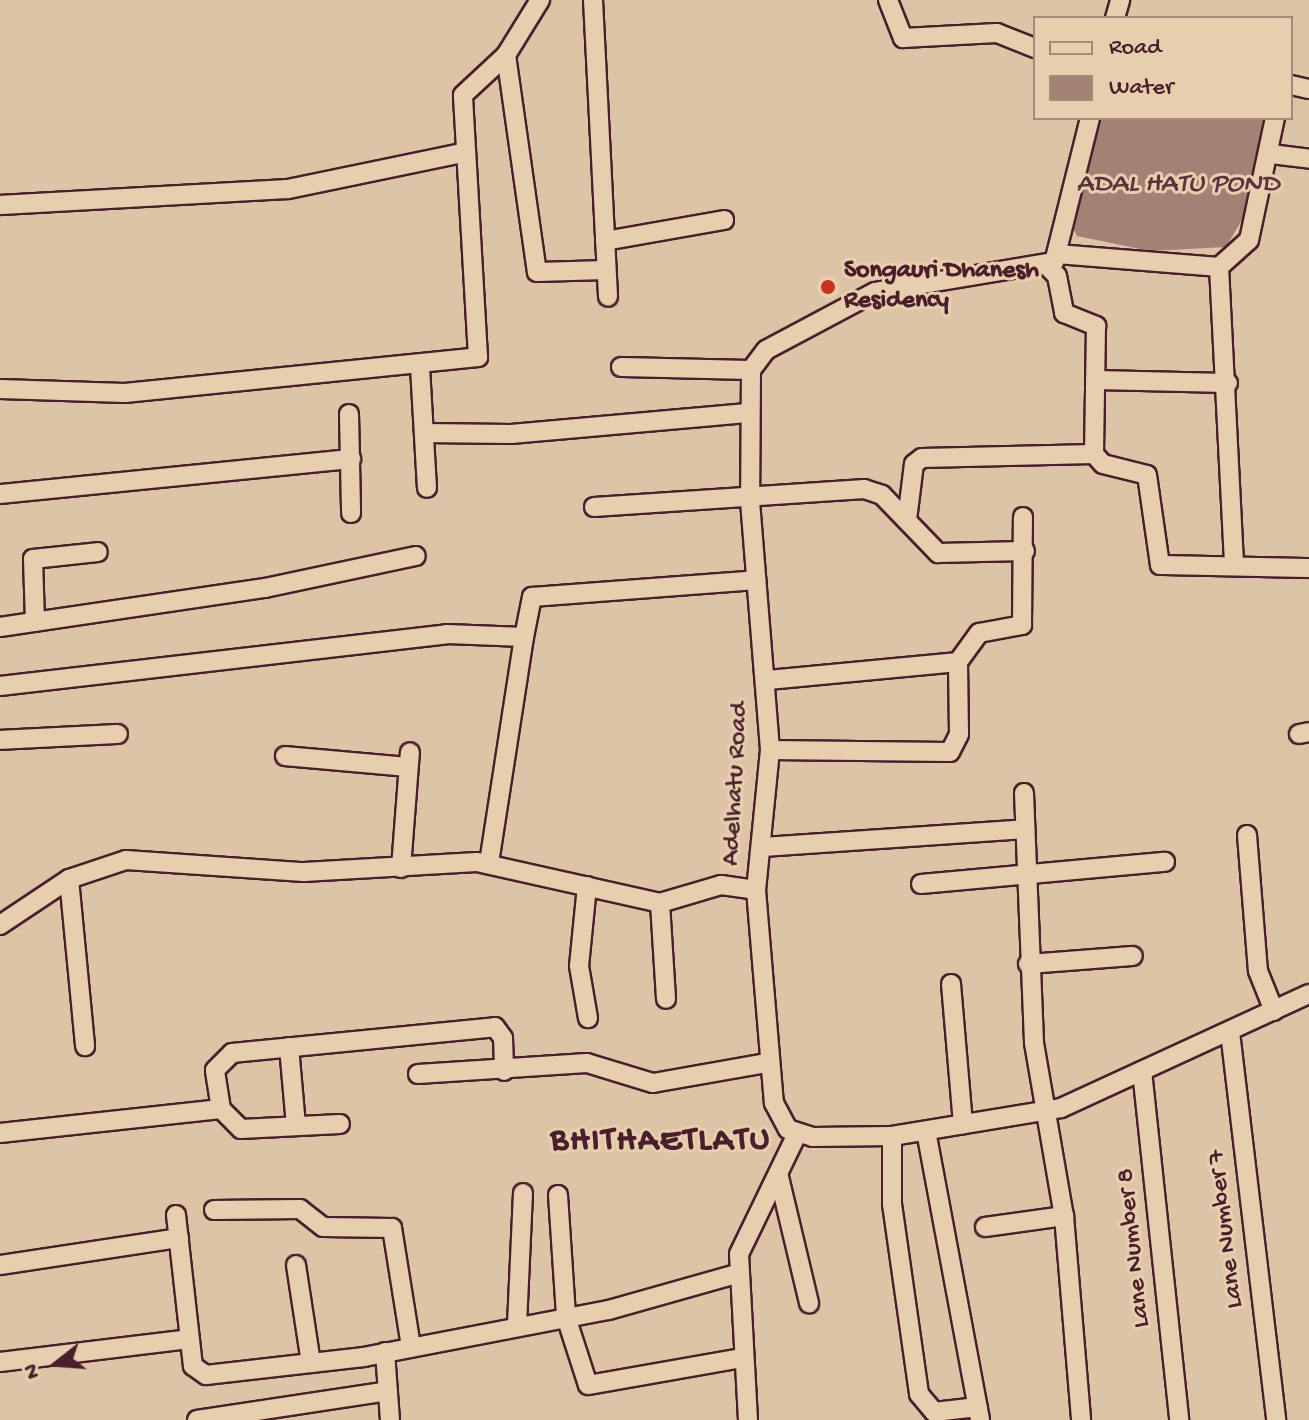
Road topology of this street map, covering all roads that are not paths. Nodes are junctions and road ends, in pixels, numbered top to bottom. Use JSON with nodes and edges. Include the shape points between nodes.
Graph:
{"nodes":[{"id":1,"x":540,"y":0,"type":"edge"},
{"id":2,"x":593,"y":0,"type":"edge"},
{"id":3,"x":888,"y":0,"type":"edge"},
{"id":4,"x":1033,"y":47,"type":"edge"},
{"id":5,"x":506,"y":55,"type":"junction"},
{"id":6,"x":1089,"y":120,"type":"edge"},
{"id":7,"x":1275,"y":120,"type":"edge"},
{"id":8,"x":462,"y":153,"type":"junction"},
{"id":9,"x":1271,"y":154,"type":"junction"},
{"id":10,"x":1309,"y":159,"type":"edge"},
{"id":11,"x":0,"y":205,"type":"edge"},
{"id":12,"x":724,"y":220,"type":"dead end"},
{"id":13,"x":605,"y":241,"type":"junction"},
{"id":14,"x":1052,"y":260,"type":"junction"},
{"id":15,"x":1219,"y":267,"type":"junction"},
{"id":16,"x":606,"y":270,"type":"junction"},
{"id":17,"x":608,"y":297,"type":"dead end"},
{"id":18,"x":420,"y":367,"type":"junction"},
{"id":19,"x":621,"y":367,"type":"dead end"},
{"id":20,"x":751,"y":370,"type":"junction"},
{"id":21,"x":1095,"y":380,"type":"junction"},
{"id":22,"x":1228,"y":383,"type":"junction"},
{"id":23,"x":0,"y":389,"type":"edge"},
{"id":24,"x":747,"y":413,"type":"junction"},
{"id":25,"x":349,"y":414,"type":"dead end"},
{"id":26,"x":424,"y":433,"type":"junction"},
{"id":27,"x":1094,"y":454,"type":"junction"},
{"id":28,"x":351,"y":459,"type":"junction"},
{"id":29,"x":427,"y":488,"type":"dead end"},
{"id":30,"x":0,"y":494,"type":"edge"},
{"id":31,"x":750,"y":501,"type":"junction"},
{"id":32,"x":594,"y":507,"type":"dead end"},
{"id":33,"x":351,"y":513,"type":"dead end"},
{"id":34,"x":1023,"y":517,"type":"dead end"},
{"id":35,"x":907,"y":520,"type":"junction"},
{"id":36,"x":1025,"y":551,"type":"junction"},
{"id":37,"x":98,"y":552,"type":"dead end"},
{"id":38,"x":416,"y":556,"type":"dead end"},
{"id":39,"x":1234,"y":565,"type":"junction"},
{"id":40,"x":1309,"y":568,"type":"edge"},
{"id":41,"x":756,"y":580,"type":"junction"},
{"id":42,"x":35,"y":622,"type":"junction"},
{"id":43,"x":0,"y":627,"type":"edge"},
{"id":44,"x":524,"y":637,"type":"junction"},
{"id":45,"x":958,"y":662,"type":"junction"},
{"id":46,"x":768,"y":680,"type":"junction"},
{"id":47,"x":0,"y":686,"type":"edge"},
{"id":48,"x":118,"y":734,"type":"dead end"},
{"id":49,"x":0,"y":740,"type":"edge"},
{"id":50,"x":770,"y":750,"type":"junction"},
{"id":51,"x":285,"y":756,"type":"dead end"},
{"id":52,"x":1024,"y":793,"type":"dead end"},
{"id":53,"x":1025,"y":829,"type":"junction"},
{"id":54,"x":1247,"y":835,"type":"dead end"},
{"id":55,"x":763,"y":847,"type":"junction"},
{"id":56,"x":1165,"y":862,"type":"dead end"},
{"id":57,"x":489,"y":864,"type":"junction"},
{"id":58,"x":401,"y":868,"type":"junction"},
{"id":59,"x":1026,"y":876,"type":"junction"},
{"id":60,"x":69,"y":879,"type":"junction"},
{"id":61,"x":921,"y":884,"type":"dead end"},
{"id":62,"x":587,"y":886,"type":"junction"},
{"id":63,"x":756,"y":890,"type":"junction"},
{"id":64,"x":660,"y":903,"type":"junction"},
{"id":65,"x":0,"y":925,"type":"edge"},
{"id":66,"x":1133,"y":956,"type":"dead end"},
{"id":67,"x":1028,"y":964,"type":"junction"},
{"id":68,"x":951,"y":984,"type":"dead end"},
{"id":69,"x":1309,"y":994,"type":"edge"},
{"id":70,"x":666,"y":999,"type":"dead end"},
{"id":71,"x":1274,"y":1011,"type":"junction"},
{"id":72,"x":588,"y":1018,"type":"dead end"},
{"id":73,"x":1230,"y":1032,"type":"junction"},
{"id":74,"x":85,"y":1046,"type":"dead end"},
{"id":75,"x":289,"y":1047,"type":"junction"},
{"id":76,"x":767,"y":1063,"type":"junction"},
{"id":77,"x":504,"y":1071,"type":"junction"},
{"id":78,"x":1142,"y":1071,"type":"junction"},
{"id":79,"x":418,"y":1074,"type":"dead end"},
{"id":80,"x":221,"y":1109,"type":"junction"},
{"id":81,"x":1043,"y":1111,"type":"junction"},
{"id":82,"x":340,"y":1124,"type":"dead end"},
{"id":83,"x":963,"y":1124,"type":"junction"},
{"id":84,"x":296,"y":1126,"type":"junction"},
{"id":85,"x":926,"y":1131,"type":"junction"},
{"id":86,"x":0,"y":1133,"type":"edge"},
{"id":87,"x":797,"y":1134,"type":"junction"},
{"id":88,"x":892,"y":1136,"type":"junction"},
{"id":89,"x":779,"y":1177,"type":"junction"},
{"id":90,"x":523,"y":1193,"type":"dead end"},
{"id":91,"x":558,"y":1195,"type":"dead end"},
{"id":92,"x":214,"y":1210,"type":"dead end"},
{"id":93,"x":176,"y":1215,"type":"dead end"},
{"id":94,"x":1064,"y":1216,"type":"junction"},
{"id":95,"x":985,"y":1227,"type":"dead end"},
{"id":96,"x":179,"y":1238,"type":"junction"},
{"id":97,"x":0,"y":1265,"type":"edge"},
{"id":98,"x":296,"y":1265,"type":"dead end"},
{"id":99,"x":736,"y":1274,"type":"junction"},
{"id":100,"x":809,"y":1303,"type":"dead end"},
{"id":101,"x":566,"y":1317,"type":"junction"},
{"id":102,"x":517,"y":1325,"type":"junction"},
{"id":103,"x":189,"y":1339,"type":"junction"},
{"id":104,"x":411,"y":1347,"type":"junction"},
{"id":105,"x":385,"y":1352,"type":"junction"},
{"id":106,"x":741,"y":1358,"type":"junction"},
{"id":107,"x":0,"y":1362,"type":"edge"},
{"id":108,"x":311,"y":1363,"type":"junction"},
{"id":109,"x":388,"y":1391,"type":"junction"},
{"id":110,"x":979,"y":1414,"type":"edge"},
{"id":111,"x":197,"y":1420,"type":"edge"},
{"id":112,"x":390,"y":1420,"type":"edge"},
{"id":113,"x":748,"y":1420,"type":"edge"},
{"id":114,"x":1081,"y":1420,"type":"edge"},
{"id":115,"x":1179,"y":1420,"type":"edge"},
{"id":116,"x":1276,"y":1420,"type":"edge"}],
"edges":[{"from":1,"to":5,"type":"street"},
{"from":2,"to":13,"type":"street"},
{"from":3,"to":4,"type":"street","via":[[903,38],[997,33]]},
{"from":5,"to":8,"type":"street","via":[[463,95]]},
{"from":5,"to":16,"type":"street","via":[[537,272]]},
{"from":6,"to":14,"type":"street"},
{"from":7,"to":9,"type":"street"},
{"from":8,"to":11,"type":"street","via":[[288,189]]},
{"from":8,"to":18,"type":"street","via":[[481,353]]},
{"from":9,"to":10,"type":"street"},
{"from":9,"to":15,"type":"street","via":[[1249,240]]},
{"from":12,"to":13,"type":"street"},
{"from":13,"to":16,"type":"street"},
{"from":14,"to":15,"type":"street"},
{"from":14,"to":20,"type":"street","via":[[875,292],[766,350]]},
{"from":14,"to":21,"type":"street","via":[[1064,313],[1096,326]]},
{"from":15,"to":22,"type":"street"},
{"from":16,"to":17,"type":"street"},
{"from":18,"to":23,"type":"street","via":[[308,370],[125,393]]},
{"from":18,"to":26,"type":"street"},
{"from":19,"to":20,"type":"street"},
{"from":20,"to":24,"type":"street","name":"Adelhatu Road"},
{"from":21,"to":22,"type":"street"},
{"from":21,"to":27,"type":"street"},
{"from":22,"to":39,"type":"street"},
{"from":24,"to":26,"type":"street","via":[[526,433]]},
{"from":24,"to":31,"type":"street","name":"Adelhatu Road"},
{"from":25,"to":28,"type":"street"},
{"from":26,"to":29,"type":"street"},
{"from":27,"to":35,"type":"street","via":[[922,458],[914,464]]},
{"from":27,"to":39,"type":"street","via":[[1147,475],[1160,565]]},
{"from":28,"to":30,"type":"street"},
{"from":28,"to":33,"type":"street"},
{"from":31,"to":32,"type":"street"},
{"from":31,"to":35,"type":"street","via":[[864,489],[882,495]]},
{"from":31,"to":41,"type":"street","name":"Adelhatu Road"},
{"from":34,"to":36,"type":"street"},
{"from":35,"to":36,"type":"street","via":[[925,546],[951,557]]},
{"from":36,"to":45,"type":"street","via":[[1025,622],[979,633]]},
{"from":37,"to":42,"type":"street","via":[[33,559]]},
{"from":38,"to":42,"type":"street","via":[[265,588]]},
{"from":39,"to":40,"type":"street"},
{"from":41,"to":44,"type":"street","via":[[532,597]]},
{"from":41,"to":46,"type":"street","name":"Adelhatu Road"},
{"from":42,"to":43,"type":"street"},
{"from":44,"to":47,"type":"street","via":[[447,634]]},
{"from":44,"to":57,"type":"street"},
{"from":45,"to":46,"type":"street"},
{"from":45,"to":50,"type":"street","via":[[959,734],[950,752]]},
{"from":46,"to":50,"type":"street","name":"Adelhatu Road"},
{"from":48,"to":49,"type":"street"},
{"from":50,"to":55,"type":"street","name":"Adelhatu Road"},
{"from":51,"to":58,"type":"street","via":[[409,759]]},
{"from":52,"to":53,"type":"street"},
{"from":53,"to":55,"type":"street"},
{"from":53,"to":59,"type":"street"},
{"from":54,"to":71,"type":"street","via":[[1258,971]]},
{"from":55,"to":63,"type":"street","name":"Adelhatu Road"},
{"from":56,"to":59,"type":"street"},
{"from":57,"to":58,"type":"street"},
{"from":57,"to":62,"type":"street"},
{"from":58,"to":60,"type":"street","via":[[304,872],[126,860]]},
{"from":59,"to":61,"type":"street"},
{"from":59,"to":67,"type":"street"},
{"from":60,"to":65,"type":"street"},
{"from":60,"to":74,"type":"street"},
{"from":62,"to":64,"type":"street"},
{"from":62,"to":72,"type":"street","via":[[579,966]]},
{"from":63,"to":64,"type":"street","via":[[721,885]]},
{"from":63,"to":76,"type":"street","name":"Adelhatu Road"},
{"from":64,"to":70,"type":"street"},
{"from":66,"to":67,"type":"street"},
{"from":67,"to":81,"type":"street"},
{"from":68,"to":83,"type":"street"},
{"from":69,"to":71,"type":"street"},
{"from":71,"to":73,"type":"street"},
{"from":73,"to":78,"type":"street"},
{"from":73,"to":116,"type":"street","name":"Lane Number 7"},
{"from":75,"to":77,"type":"street","via":[[495,1027],[503,1038]]},
{"from":75,"to":80,"type":"street","via":[[222,1057],[215,1070]]},
{"from":75,"to":84,"type":"street"},
{"from":76,"to":77,"type":"street","via":[[653,1083],[587,1063]]},
{"from":76,"to":87,"type":"street","name":"Adelhatu Road","via":[[774,1103]]},
{"from":77,"to":79,"type":"street"},
{"from":78,"to":81,"type":"street"},
{"from":78,"to":115,"type":"street","name":"Lane Number 8"},
{"from":80,"to":84,"type":"street","via":[[234,1128]]},
{"from":80,"to":86,"type":"street"},
{"from":81,"to":83,"type":"street"},
{"from":81,"to":94,"type":"street"},
{"from":82,"to":84,"type":"street"},
{"from":83,"to":85,"type":"street"},
{"from":85,"to":88,"type":"street"},
{"from":85,"to":110,"type":"street"},
{"from":87,"to":88,"type":"street"},
{"from":87,"to":89,"type":"street"},
{"from":88,"to":110,"type":"street","via":[[892,1204],[919,1394],[934,1412]]},
{"from":89,"to":99,"type":"street","via":[[747,1234]]},
{"from":89,"to":100,"type":"street"},
{"from":90,"to":102,"type":"street"},
{"from":91,"to":101,"type":"street"},
{"from":92,"to":104,"type":"street","via":[[300,1209],[323,1227],[392,1228]]},
{"from":93,"to":96,"type":"street"},
{"from":94,"to":95,"type":"street"},
{"from":94,"to":114,"type":"street"},
{"from":96,"to":97,"type":"street"},
{"from":96,"to":103,"type":"street"},
{"from":98,"to":108,"type":"street"},
{"from":99,"to":101,"type":"street"},
{"from":99,"to":106,"type":"street"},
{"from":101,"to":102,"type":"street"},
{"from":101,"to":106,"type":"street","via":[[588,1385]]},
{"from":102,"to":104,"type":"street"},
{"from":103,"to":107,"type":"street"},
{"from":103,"to":108,"type":"street","via":[[199,1374]]},
{"from":104,"to":105,"type":"street"},
{"from":105,"to":108,"type":"street"},
{"from":105,"to":109,"type":"street"},
{"from":106,"to":113,"type":"street"},
{"from":109,"to":111,"type":"street"},
{"from":109,"to":112,"type":"street"}]}
